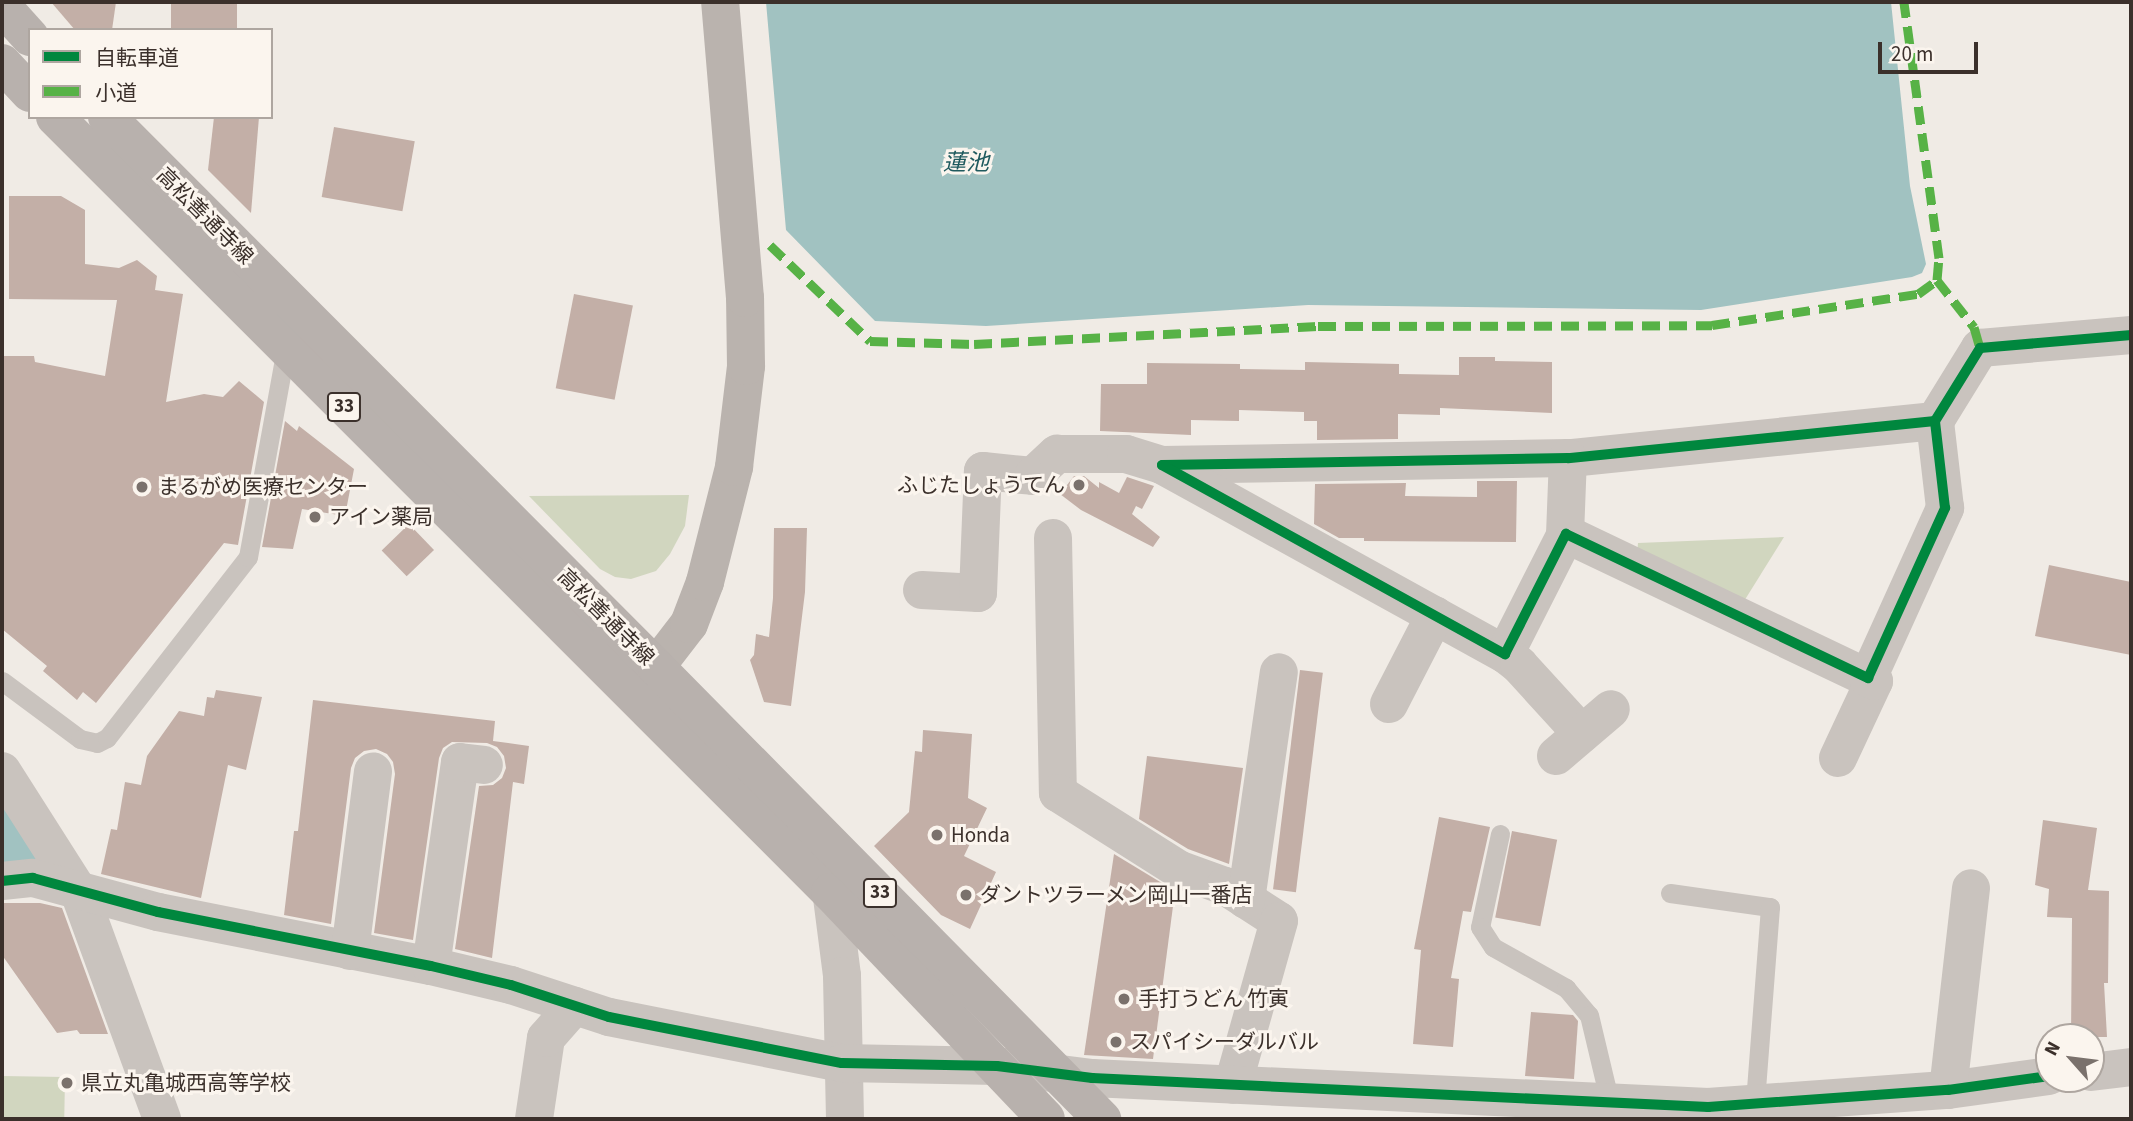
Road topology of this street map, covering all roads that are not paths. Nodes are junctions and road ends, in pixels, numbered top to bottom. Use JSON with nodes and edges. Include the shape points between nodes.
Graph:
{"nodes":[{"id":1,"x":720,"y":2,"type":"edge"},
{"id":2,"x":2,"y":6,"type":"edge"},
{"id":3,"x":28,"y":35,"type":"edge"},
{"id":4,"x":57,"y":119,"type":"edge"},
{"id":5,"x":109,"y":119,"type":"edge"},
{"id":6,"x":294,"y":306,"type":"junction"},
{"id":7,"x":2131,"y":335,"type":"edge"},
{"id":8,"x":286,"y":349,"type":"junction"},
{"id":9,"x":1935,"y":421,"type":"junction"},
{"id":10,"x":1568,"y":458,"type":"junction"},
{"id":11,"x":1162,"y":465,"type":"junction"},
{"id":12,"x":1566,"y":535,"type":"junction"},
{"id":13,"x":1053,"y":538,"type":"dead end"},
{"id":14,"x":922,"y":590,"type":"dead end"},
{"id":15,"x":1435,"y":615,"type":"junction"},
{"id":16,"x":1505,"y":654,"type":"junction"},
{"id":17,"x":657,"y":668,"type":"junction"},
{"id":18,"x":1279,"y":672,"type":"dead end"},
{"id":19,"x":1868,"y":678,"type":"junction"},
{"id":20,"x":2,"y":681,"type":"edge"},
{"id":21,"x":632,"y":698,"type":"junction"},
{"id":22,"x":1389,"y":704,"type":"dead end"},
{"id":23,"x":1611,"y":709,"type":"dead end"},
{"id":24,"x":1838,"y":758,"type":"dead end"},
{"id":25,"x":484,"y":765,"type":"dead end"},
{"id":26,"x":2,"y":771,"type":"edge"},
{"id":27,"x":373,"y":771,"type":"dead end"},
{"id":28,"x":1500,"y":834,"type":"dead end"},
{"id":29,"x":827,"y":839,"type":"junction"},
{"id":30,"x":2,"y":881,"type":"edge"},
{"id":31,"x":1971,"y":888,"type":"dead end"},
{"id":32,"x":79,"y":892,"type":"junction"},
{"id":33,"x":830,"y":892,"type":"junction"},
{"id":34,"x":1670,"y":893,"type":"dead end"},
{"id":35,"x":1246,"y":900,"type":"junction"},
{"id":36,"x":350,"y":951,"type":"junction"},
{"id":37,"x":431,"y":966,"type":"junction"},
{"id":38,"x":574,"y":1006,"type":"junction"},
{"id":39,"x":842,"y":1062,"type":"junction"},
{"id":40,"x":997,"y":1066,"type":"junction"},
{"id":41,"x":2131,"y":1067,"type":"edge"},
{"id":42,"x":2105,"y":1070,"type":"edge"},
{"id":43,"x":1062,"y":1076,"type":"junction"},
{"id":44,"x":2035,"y":1078,"type":"edge"},
{"id":45,"x":1233,"y":1085,"type":"junction"},
{"id":46,"x":1948,"y":1090,"type":"junction"},
{"id":47,"x":1611,"y":1103,"type":"junction"},
{"id":48,"x":1755,"y":1104,"type":"junction"},
{"id":49,"x":162,"y":1119,"type":"edge"},
{"id":50,"x":534,"y":1119,"type":"edge"},
{"id":51,"x":845,"y":1119,"type":"edge"},
{"id":52,"x":1046,"y":1119,"type":"edge"},
{"id":53,"x":1102,"y":1119,"type":"edge"}],
"edges":[{"from":1,"to":17,"type":"street","via":[[742,259],[746,366],[734,467],[705,582],[689,624]]},
{"from":2,"to":3,"type":"main road"},
{"from":4,"to":8,"type":"main road","name":"高松善通寺線","number":"33"},
{"from":5,"to":6,"type":"main road","name":"高松善通寺線","number":"33"},
{"from":6,"to":8,"type":"lane"},
{"from":6,"to":17,"type":"main road","name":"高松善通寺線","number":"33"},
{"from":7,"to":9,"type":"street","via":[[1980,348]]},
{"from":8,"to":20,"type":"lane","via":[[248,557],[107,738],[97,743],[80,739]]},
{"from":8,"to":21,"type":"main road","name":"高松善通寺線","number":"33"},
{"from":9,"to":10,"type":"street"},
{"from":9,"to":19,"type":"street","via":[[1945,508]]},
{"from":10,"to":11,"type":"street"},
{"from":10,"to":12,"type":"street"},
{"from":11,"to":14,"type":"street","via":[[1126,454],[1057,454],[1033,476],[983,471],[978,593]]},
{"from":11,"to":15,"type":"street"},
{"from":12,"to":16,"type":"street"},
{"from":12,"to":19,"type":"street"},
{"from":13,"to":35,"type":"street","via":[[1058,793],[1178,869],[1225,886]]},
{"from":15,"to":16,"type":"street"},
{"from":15,"to":22,"type":"street"},
{"from":16,"to":23,"type":"street","via":[[1520,664],[1569,745]]},
{"from":17,"to":21,"type":"street"},
{"from":17,"to":29,"type":"main road","name":"高松善通寺線","number":"33"},
{"from":18,"to":35,"type":"street"},
{"from":19,"to":24,"type":"street","via":[[1874,681]]},
{"from":21,"to":33,"type":"main road","name":"高松善通寺線","number":"33"},
{"from":25,"to":37,"type":"street","via":[[460,762]]},
{"from":26,"to":32,"type":"street"},
{"from":27,"to":36,"type":"street"},
{"from":28,"to":47,"type":"lane","via":[[1480,927],[1493,947],[1566,988],[1588,1015]]},
{"from":29,"to":33,"type":"street"},
{"from":29,"to":43,"type":"main road","name":"高松善通寺線","number":"33"},
{"from":30,"to":32,"type":"street","via":[[33,878]]},
{"from":31,"to":46,"type":"street"},
{"from":32,"to":36,"type":"street"},
{"from":32,"to":49,"type":"street"},
{"from":33,"to":39,"type":"street","via":[[842,976]]},
{"from":33,"to":40,"type":"main road","name":"高松善通寺線","number":"33"},
{"from":34,"to":48,"type":"lane","via":[[1770,907]]},
{"from":35,"to":45,"type":"street","via":[[1279,922]]},
{"from":36,"to":37,"type":"street"},
{"from":37,"to":38,"type":"street"},
{"from":38,"to":39,"type":"street","via":[[609,1017]]},
{"from":38,"to":50,"type":"street","via":[[546,1038]]},
{"from":39,"to":40,"type":"street"},
{"from":39,"to":51,"type":"street"},
{"from":40,"to":43,"type":"street"},
{"from":40,"to":52,"type":"main road","name":"高松善通寺線","number":"33"},
{"from":41,"to":42,"type":"street"},
{"from":43,"to":45,"type":"street"},
{"from":43,"to":53,"type":"main road","name":"高松善通寺線","number":"33"},
{"from":44,"to":46,"type":"street"},
{"from":45,"to":47,"type":"street"},
{"from":46,"to":48,"type":"street"},
{"from":47,"to":48,"type":"street"}]}
